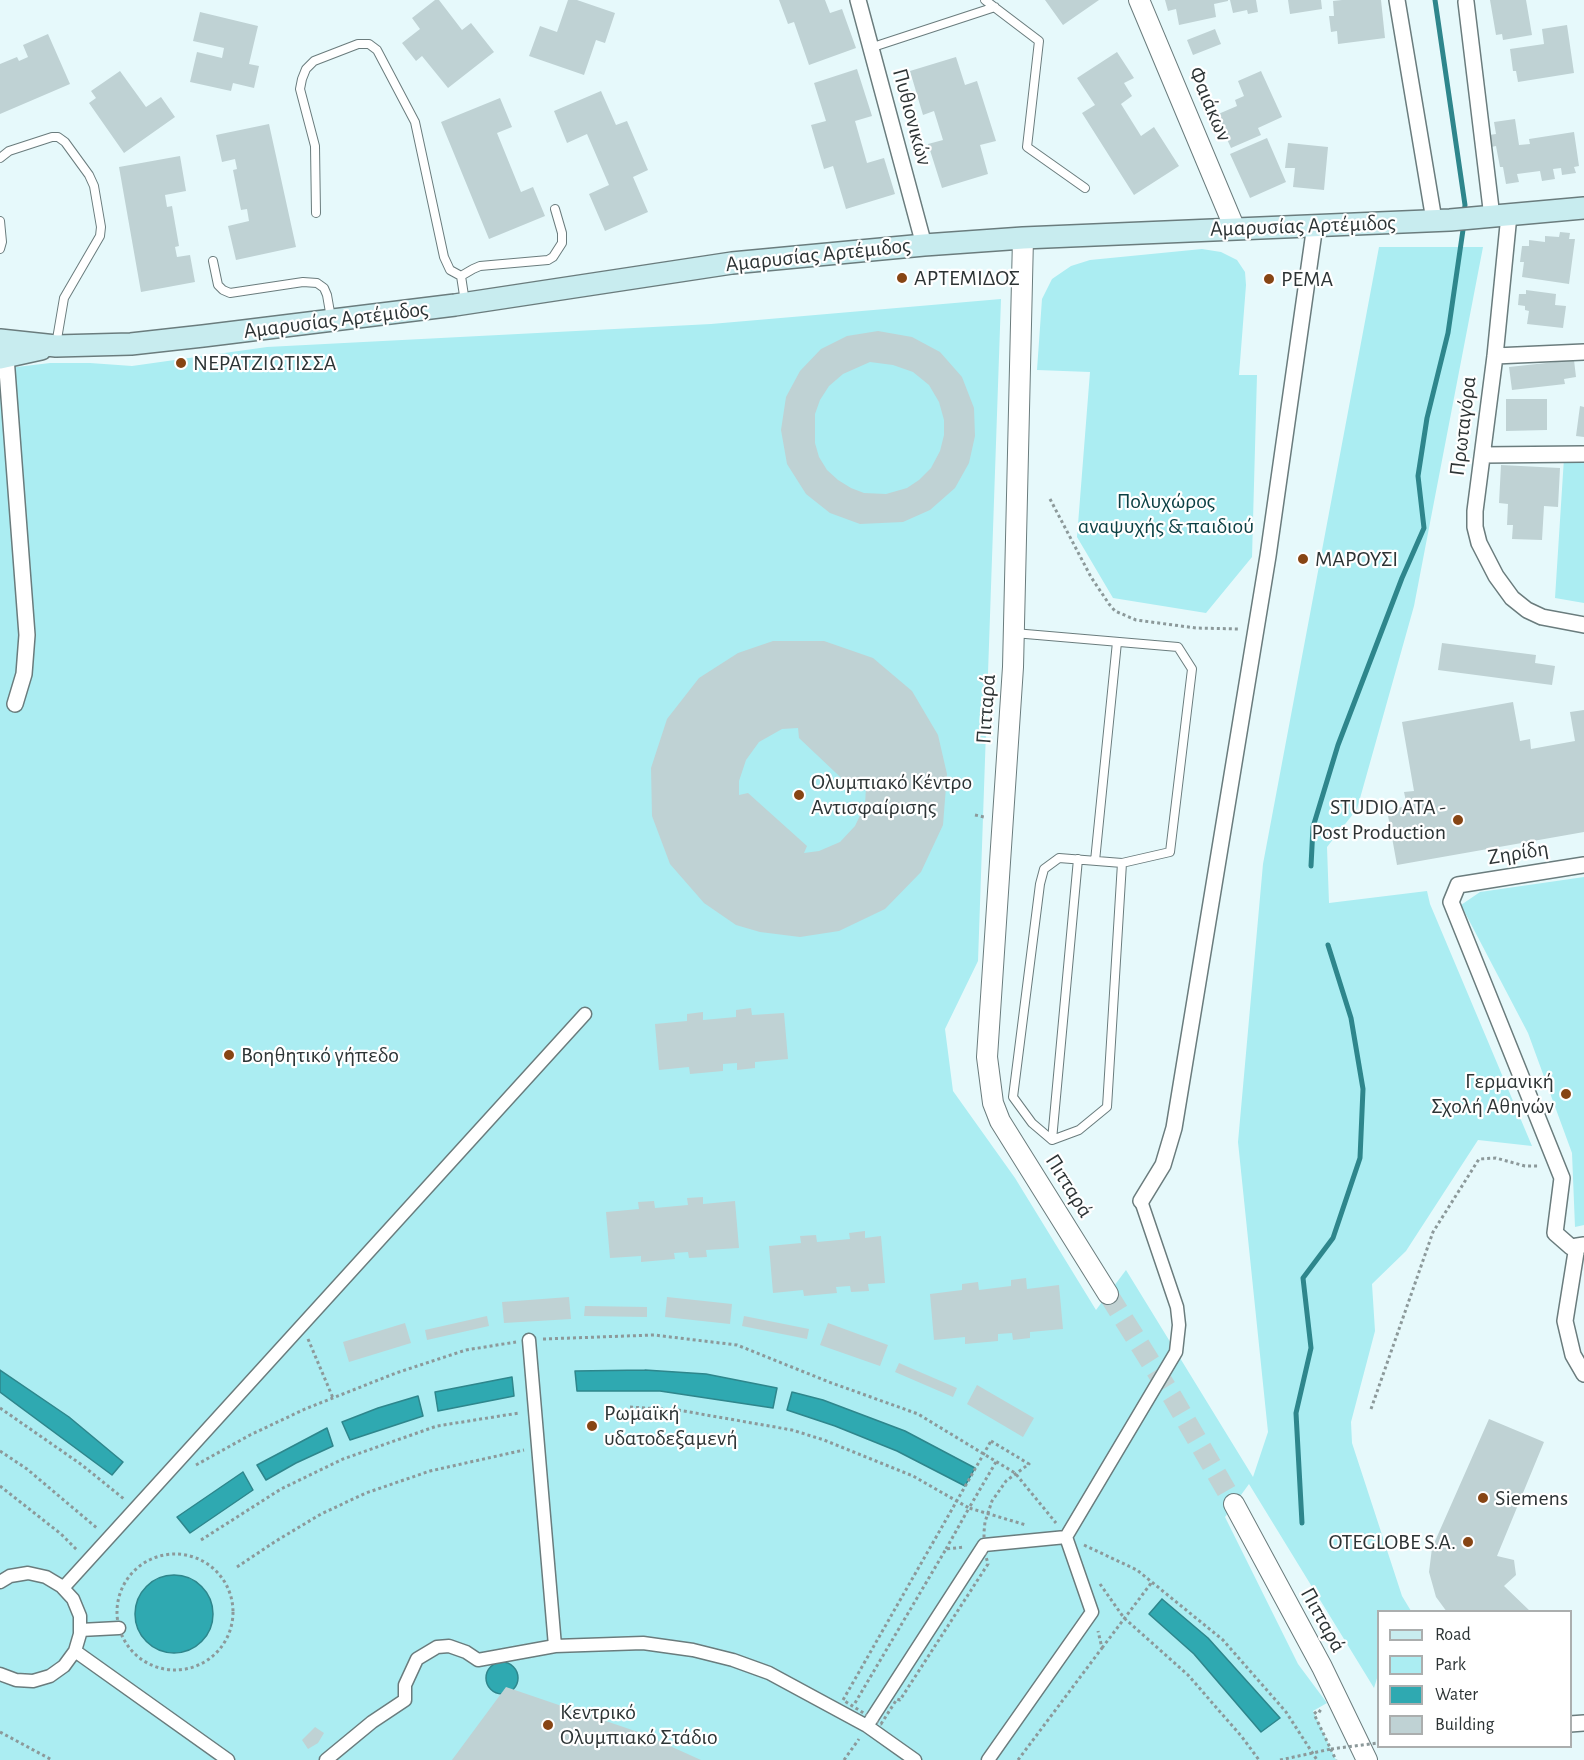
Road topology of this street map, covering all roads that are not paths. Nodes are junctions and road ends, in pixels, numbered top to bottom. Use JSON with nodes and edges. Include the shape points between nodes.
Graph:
{"nodes":[{"id":1,"x":858,"y":0,"type":"edge"},
{"id":2,"x":985,"y":0,"type":"edge"},
{"id":3,"x":1139,"y":0,"type":"edge"},
{"id":4,"x":1397,"y":0,"type":"edge"},
{"id":5,"x":1466,"y":2,"type":"dead end"},
{"id":6,"x":995,"y":8,"type":"junction"},
{"id":7,"x":870,"y":48,"type":"junction"},
{"id":8,"x":0,"y":158,"type":"edge"},
{"id":9,"x":1085,"y":188,"type":"dead end"},
{"id":10,"x":1584,"y":207,"type":"edge"},
{"id":11,"x":555,"y":208,"type":"dead end"},
{"id":12,"x":316,"y":213,"type":"dead end"},
{"id":13,"x":1492,"y":216,"type":"junction"},
{"id":14,"x":1442,"y":220,"type":"junction"},
{"id":15,"x":0,"y":221,"type":"edge"},
{"id":16,"x":1316,"y":225,"type":"junction"},
{"id":17,"x":1235,"y":228,"type":"junction"},
{"id":18,"x":1023,"y":238,"type":"junction"},
{"id":19,"x":924,"y":245,"type":"junction"},
{"id":20,"x":0,"y":249,"type":"edge"},
{"id":21,"x":213,"y":261,"type":"dead end"},
{"id":22,"x":461,"y":276,"type":"junction"},
{"id":23,"x":466,"y":303,"type":"junction"},
{"id":24,"x":331,"y":320,"type":"junction"},
{"id":25,"x":56,"y":346,"type":"junction"},
{"id":26,"x":2,"y":351,"type":"edge"},
{"id":27,"x":1584,"y":352,"type":"edge"},
{"id":28,"x":1495,"y":356,"type":"junction"},
{"id":29,"x":1584,"y":454,"type":"edge"},
{"id":30,"x":1483,"y":455,"type":"junction"},
{"id":31,"x":1584,"y":625,"type":"edge"},
{"id":32,"x":1014,"y":633,"type":"junction"},
{"id":33,"x":1117,"y":642,"type":"junction"},
{"id":34,"x":15,"y":704,"type":"dead end"},
{"id":35,"x":1078,"y":859,"type":"junction"},
{"id":36,"x":1095,"y":861,"type":"junction"},
{"id":37,"x":1122,"y":863,"type":"junction"},
{"id":38,"x":1584,"y":865,"type":"edge"},
{"id":39,"x":585,"y":1014,"type":"dead end"},
{"id":40,"x":1052,"y":1140,"type":"junction"},
{"id":41,"x":1141,"y":1200,"type":"joint"},
{"id":42,"x":1580,"y":1246,"type":"edge"},
{"id":43,"x":1108,"y":1294,"type":"tunnel mouth"},
{"id":44,"x":528,"y":1340,"type":"road end"},
{"id":45,"x":1584,"y":1374,"type":"edge"},
{"id":46,"x":1234,"y":1504,"type":"tunnel mouth"},
{"id":47,"x":1066,"y":1537,"type":"junction"},
{"id":48,"x":0,"y":1582,"type":"edge"},
{"id":49,"x":63,"y":1588,"type":"junction"},
{"id":50,"x":118,"y":1628,"type":"road end"},
{"id":51,"x":80,"y":1630,"type":"junction"},
{"id":52,"x":555,"y":1646,"type":"junction"},
{"id":53,"x":75,"y":1651,"type":"junction"},
{"id":54,"x":0,"y":1674,"type":"edge"},
{"id":55,"x":870,"y":1722,"type":"junction"},
{"id":56,"x":228,"y":1760,"type":"edge"},
{"id":57,"x":326,"y":1760,"type":"edge"},
{"id":58,"x":915,"y":1760,"type":"edge"},
{"id":59,"x":988,"y":1760,"type":"edge"},
{"id":60,"x":1367,"y":1760,"type":"edge"}],
"edges":[{"from":1,"to":7,"type":"street","name":"Πυθιονικών"},
{"from":2,"to":6,"type":"lane"},
{"from":3,"to":17,"type":"street","name":"Φαιάκων"},
{"from":4,"to":14,"type":"street"},
{"from":5,"to":13,"type":"street","name":"Πρωταγόρα"},
{"from":6,"to":7,"type":"lane"},
{"from":6,"to":9,"type":"lane","via":[[1039,41],[1027,147]]},
{"from":7,"to":19,"type":"street","name":"Πυθιονικών"},
{"from":8,"to":25,"type":"lane","via":[[9,151],[58,137],[94,186],[100,236],[64,298]]},
{"from":10,"to":13,"type":"main road","name":"Αμαρυσίας Αρτέμιδος"},
{"from":11,"to":22,"type":"lane","via":[[562,243],[553,257],[480,266]]},
{"from":12,"to":22,"type":"lane","via":[[315,146],[300,89],[302,79],[314,62],[358,44],[369,44],[377,50],[415,122],[444,257],[450,270]]},
{"from":13,"to":14,"type":"main road","name":"Αμαρυσίας Αρτέμιδος"},
{"from":13,"to":28,"type":"street","name":"Πρωταγόρα"},
{"from":14,"to":16,"type":"main road","name":"Αμαρυσίας Αρτέμιδος"},
{"from":15,"to":20,"type":"lane"},
{"from":16,"to":17,"type":"main road","name":"Αμαρυσίας Αρτέμιδος"},
{"from":16,"to":41,"type":"street","via":[[1256,630],[1174,1128],[1163,1165]]},
{"from":17,"to":18,"type":"main road","name":"Αμαρυσίας Αρτέμιδος"},
{"from":18,"to":19,"type":"main road","name":"Αμαρυσίας Αρτέμιδος"},
{"from":18,"to":32,"type":"street","name":"Πιτταρά"},
{"from":19,"to":23,"type":"main road","name":"Αμαρυσίας Αρτέμιδος","via":[[732,263]]},
{"from":21,"to":24,"type":"lane","via":[[218,285],[230,293],[317,283],[327,295]]},
{"from":22,"to":23,"type":"lane"},
{"from":23,"to":24,"type":"main road","name":"Αμαρυσίας Αρτέμιδος"},
{"from":24,"to":25,"type":"main road","name":"Αμαρυσίας Αρτέμιδος","via":[[131,344]]},
{"from":25,"to":26,"type":"main road","name":"Αμαρυσίας Αρτέμιδος"},
{"from":26,"to":34,"type":"street","via":[[27,635],[24,674]]},
{"from":27,"to":28,"type":"street"},
{"from":28,"to":30,"type":"street","name":"Πρωταγόρα"},
{"from":29,"to":30,"type":"street"},
{"from":30,"to":31,"type":"street","name":"Πρωταγόρα","via":[[1475,526],[1496,576],[1527,610]]},
{"from":32,"to":33,"type":"lane"},
{"from":32,"to":43,"type":"street","name":"Πιτταρά","via":[[988,1034],[989,1082],[1000,1120]]},
{"from":33,"to":36,"type":"lane"},
{"from":33,"to":37,"type":"lane","via":[[1178,647],[1192,669],[1170,852]]},
{"from":35,"to":36,"type":"lane"},
{"from":35,"to":40,"type":"lane"},
{"from":35,"to":40,"type":"lane","via":[[1059,858],[1044,869],[1013,1097],[1032,1124]]},
{"from":36,"to":37,"type":"lane"},
{"from":37,"to":40,"type":"lane","via":[[1107,1107],[1079,1130]]},
{"from":38,"to":42,"type":"street","name":"Ζηρίδη","via":[[1458,885],[1450,902],[1562,1178],[1555,1233],[1571,1247]]},
{"from":39,"to":49,"type":"street"},
{"from":41,"to":47,"type":"street","via":[[1177,1307],[1176,1352]]},
{"from":42,"to":45,"type":"street","via":[[1565,1321],[1573,1355]]},
{"from":44,"to":52,"type":"street"},
{"from":46,"to":60,"type":"street","name":"Πιτταρά"},
{"from":47,"to":55,"type":"street","via":[[984,1545]]},
{"from":47,"to":59,"type":"street","via":[[1092,1612]]},
{"from":48,"to":49,"type":"street","via":[[28,1573],[46,1577]]},
{"from":49,"to":51,"type":"street","via":[[80,1616]]},
{"from":50,"to":51,"type":"street"},
{"from":51,"to":53,"type":"street"},
{"from":52,"to":55,"type":"street","via":[[643,1643],[693,1650],[769,1673]]},
{"from":52,"to":57,"type":"street","via":[[478,1660],[449,1646],[428,1651],[410,1670],[405,1700]]},
{"from":53,"to":54,"type":"street","via":[[50,1676],[33,1681]]},
{"from":53,"to":56,"type":"street"},
{"from":55,"to":58,"type":"street"}]}
